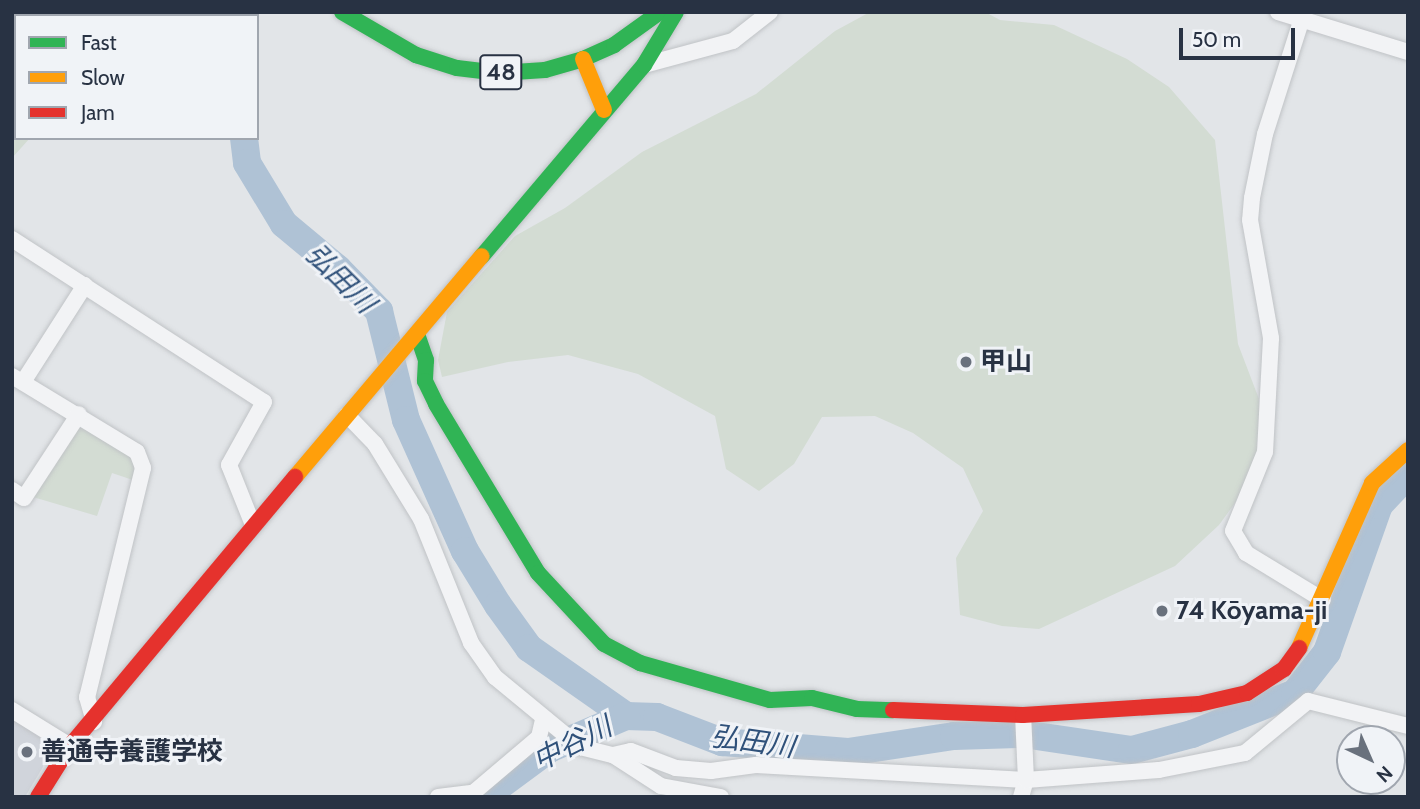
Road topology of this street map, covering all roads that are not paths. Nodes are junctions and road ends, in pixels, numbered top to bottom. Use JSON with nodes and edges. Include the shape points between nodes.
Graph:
{"nodes":[{"id":1,"x":342,"y":12,"type":"edge"},
{"id":2,"x":660,"y":12,"type":"edge"},
{"id":3,"x":676,"y":12,"type":"edge"},
{"id":4,"x":770,"y":12,"type":"edge"},
{"id":5,"x":1278,"y":12,"type":"edge"},
{"id":6,"x":1302,"y":16,"type":"edge"},
{"id":7,"x":1408,"y":52,"type":"edge"},
{"id":8,"x":583,"y":59,"type":"junction"},
{"id":9,"x":643,"y":65,"type":"junction"},
{"id":10,"x":604,"y":110,"type":"junction"},
{"id":11,"x":12,"y":239,"type":"edge"},
{"id":12,"x":85,"y":285,"type":"junction"},
{"id":13,"x":414,"y":339,"type":"junction"},
{"id":14,"x":18,"y":379,"type":"edge"},
{"id":15,"x":79,"y":414,"type":"junction"},
{"id":16,"x":347,"y":415,"type":"junction"},
{"id":17,"x":1408,"y":450,"type":"edge"},
{"id":18,"x":12,"y":490,"type":"edge"},
{"id":19,"x":253,"y":525,"type":"junction"},
{"id":20,"x":1323,"y":600,"type":"junction"},
{"id":21,"x":12,"y":710,"type":"edge"},
{"id":22,"x":1023,"y":715,"type":"junction"},
{"id":23,"x":94,"y":722,"type":"junction"},
{"id":24,"x":549,"y":725,"type":"junction"},
{"id":25,"x":1408,"y":726,"type":"edge"},
{"id":26,"x":70,"y":746,"type":"junction"},
{"id":27,"x":613,"y":755,"type":"junction"},
{"id":28,"x":1026,"y":780,"type":"junction"},
{"id":29,"x":38,"y":797,"type":"edge"},
{"id":30,"x":438,"y":797,"type":"edge"},
{"id":31,"x":722,"y":797,"type":"edge"},
{"id":32,"x":1021,"y":797,"type":"edge"}],
"edges":[{"from":1,"to":8,"type":"street","number":"48","via":[[404,49],[457,68],[499,73],[545,70]]},
{"from":2,"to":8,"type":"street","number":"48","via":[[614,45]]},
{"from":3,"to":9,"type":"street"},
{"from":4,"to":9,"type":"street","via":[[733,41]]},
{"from":5,"to":6,"type":"street"},
{"from":6,"to":7,"type":"street"},
{"from":6,"to":20,"type":"street","via":[[1265,134],[1252,198],[1251,220],[1270,338],[1265,452],[1233,531],[1246,553]]},
{"from":8,"to":10,"type":"street"},
{"from":9,"to":10,"type":"street"},
{"from":10,"to":13,"type":"street"},
{"from":11,"to":12,"type":"street"},
{"from":12,"to":14,"type":"street"},
{"from":12,"to":19,"type":"street","via":[[264,402],[229,465]]},
{"from":13,"to":16,"type":"street"},
{"from":13,"to":22,"type":"street","via":[[426,360],[425,381],[436,404],[513,534],[538,573],[604,644],[640,663],[770,700],[812,698],[857,709]]},
{"from":14,"to":15,"type":"street"},
{"from":15,"to":18,"type":"street","via":[[24,498]]},
{"from":15,"to":23,"type":"street","via":[[137,452],[143,468],[88,697]]},
{"from":16,"to":19,"type":"street"},
{"from":16,"to":24,"type":"street","via":[[375,444],[421,519],[471,643],[495,677]]},
{"from":17,"to":20,"type":"street","via":[[1371,482]]},
{"from":19,"to":23,"type":"street"},
{"from":20,"to":22,"type":"street","via":[[1284,669],[1247,693],[1199,704]]},
{"from":21,"to":26,"type":"street"},
{"from":22,"to":28,"type":"street"},
{"from":23,"to":26,"type":"street"},
{"from":24,"to":27,"type":"street","via":[[580,747]]},
{"from":24,"to":30,"type":"street","via":[[473,793]]},
{"from":25,"to":28,"type":"street","via":[[1308,701],[1245,752],[1159,770]]},
{"from":26,"to":29,"type":"street"},
{"from":27,"to":28,"type":"street","via":[[631,751],[677,768],[711,771],[756,765]]},
{"from":27,"to":31,"type":"street","via":[[661,786]]},
{"from":28,"to":32,"type":"street"}]}
